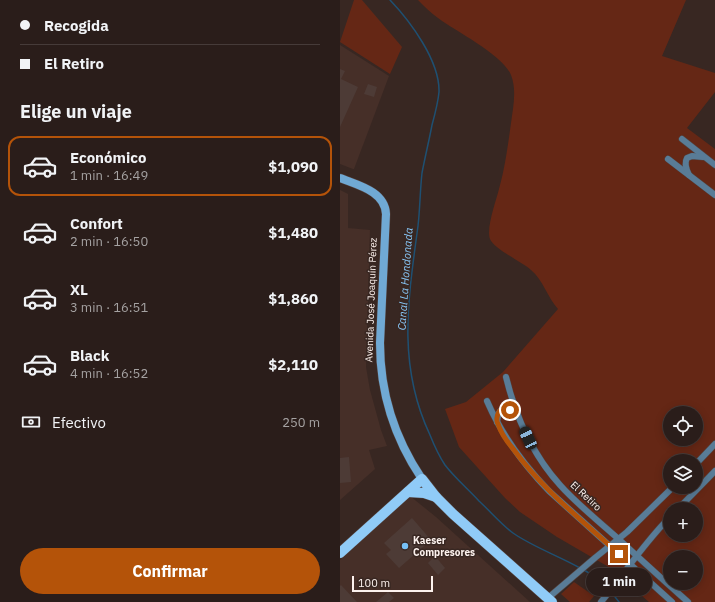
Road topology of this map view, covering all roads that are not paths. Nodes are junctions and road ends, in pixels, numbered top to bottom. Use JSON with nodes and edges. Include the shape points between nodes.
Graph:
{"nodes":[{"id":1,"x":682,"y":139,"type":"dead end"},
{"id":2,"x":705,"y":157,"type":"junction"},
{"id":3,"x":668,"y":159,"type":"dead end"},
{"id":4,"x":715,"y":165,"type":"edge"},
{"id":5,"x":689,"y":175,"type":"junction"},
{"id":6,"x":340,"y":178,"type":"edge"},
{"id":7,"x":715,"y":195,"type":"edge"},
{"id":8,"x":506,"y":377,"type":"dead end"},
{"id":9,"x":487,"y":401,"type":"dead end"},
{"id":10,"x":516,"y":414,"type":"junction"},
{"id":11,"x":497,"y":423,"type":"junction"},
{"id":12,"x":715,"y":444,"type":"edge"},
{"id":13,"x":703,"y":457,"type":"edge"},
{"id":14,"x":715,"y":471,"type":"edge"},
{"id":15,"x":422,"y":479,"type":"junction"},
{"id":16,"x":408,"y":492,"type":"junction"},
{"id":17,"x":666,"y":494,"type":"edge"},
{"id":18,"x":436,"y":497,"type":"junction"},
{"id":19,"x":685,"y":502,"type":"edge"},
{"id":20,"x":663,"y":524,"type":"edge"},
{"id":21,"x":619,"y":540,"type":"junction"},
{"id":22,"x":610,"y":546,"type":"junction"},
{"id":23,"x":340,"y":553,"type":"edge"},
{"id":24,"x":636,"y":556,"type":"junction"},
{"id":25,"x":630,"y":565,"type":"junction"},
{"id":26,"x":550,"y":600,"type":"edge"},
{"id":27,"x":601,"y":602,"type":"edge"},
{"id":28,"x":672,"y":602,"type":"edge"},
{"id":29,"x":688,"y":602,"type":"edge"}],
"edges":[{"from":1,"to":2,"type":"street"},
{"from":2,"to":4,"type":"street"},
{"from":2,"to":5,"type":"street","via":[[687,158]]},
{"from":3,"to":5,"type":"street"},
{"from":5,"to":7,"type":"street"},
{"from":6,"to":15,"type":"main road","name":"Avenida José Joaquín Pérez","via":[[376,194],[385,206],[380,343],[382,378],[396,432]]},
{"from":8,"to":10,"type":"street","name":"El Retiro"},
{"from":9,"to":11,"type":"street","name":"El Retiro"},
{"from":10,"to":11,"type":"street","via":[[503,409],[498,414]]},
{"from":10,"to":21,"type":"street","name":"El Retiro","via":[[534,449],[552,476]]},
{"from":11,"to":22,"type":"street","name":"El Retiro","via":[[509,444],[532,473]]},
{"from":12,"to":13,"type":"street"},
{"from":14,"to":19,"type":"street"},
{"from":15,"to":16,"type":"main road"},
{"from":15,"to":18,"type":"main road","name":"Avenida José Joaquín Pérez"},
{"from":16,"to":18,"type":"main road"},
{"from":16,"to":23,"type":"main road"},
{"from":17,"to":21,"type":"street"},
{"from":18,"to":26,"type":"main road","name":"Avenida José Joaquín Pérez"},
{"from":20,"to":24,"type":"street"},
{"from":21,"to":22,"type":"street"},
{"from":21,"to":24,"type":"street","name":"El Retiro"},
{"from":22,"to":25,"type":"street","name":"El Retiro"},
{"from":22,"to":26,"type":"street","via":[[570,579]]},
{"from":24,"to":25,"type":"street"},
{"from":24,"to":29,"type":"street","name":"El Retiro"},
{"from":25,"to":27,"type":"street"},
{"from":25,"to":28,"type":"street","name":"El Retiro"}]}
